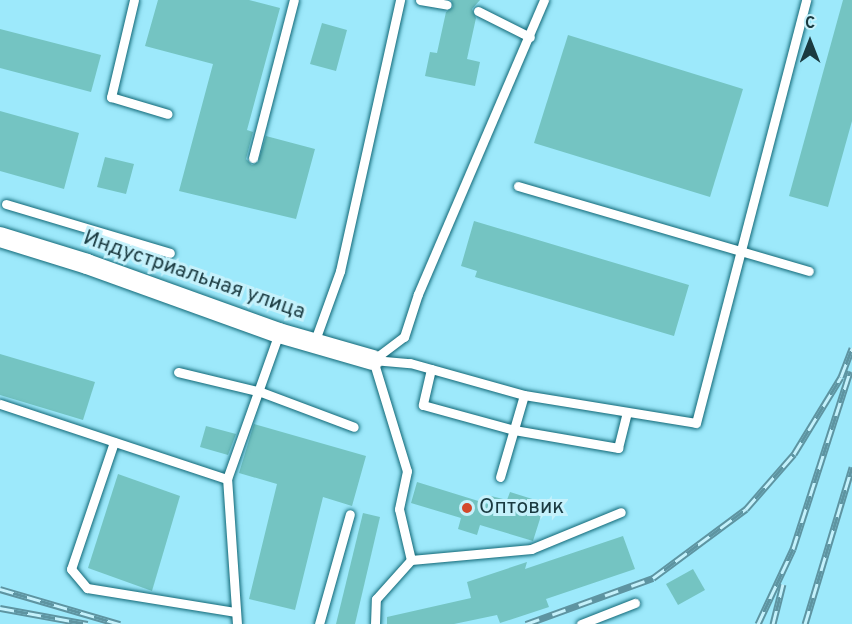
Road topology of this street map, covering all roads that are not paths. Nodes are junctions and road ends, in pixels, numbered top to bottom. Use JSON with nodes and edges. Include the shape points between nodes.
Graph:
{"nodes":[{"id":1,"x":134,"y":0,"type":"edge"},
{"id":2,"x":294,"y":0,"type":"edge"},
{"id":3,"x":400,"y":0,"type":"edge"},
{"id":4,"x":420,"y":0,"type":"edge"},
{"id":5,"x":544,"y":0,"type":"edge"},
{"id":6,"x":806,"y":0,"type":"edge"},
{"id":7,"x":436,"y":2,"type":"edge"},
{"id":8,"x":447,"y":5,"type":"dead end"},
{"id":9,"x":478,"y":11,"type":"dead end"},
{"id":10,"x":530,"y":37,"type":"junction"},
{"id":11,"x":168,"y":114,"type":"dead end"},
{"id":12,"x":253,"y":158,"type":"dead end"},
{"id":13,"x":518,"y":186,"type":"dead end"},
{"id":14,"x":6,"y":204,"type":"dead end"},
{"id":15,"x":0,"y":237,"type":"edge"},
{"id":16,"x":740,"y":252,"type":"junction"},
{"id":17,"x":170,"y":253,"type":"dead end"},
{"id":18,"x":809,"y":271,"type":"dead end"},
{"id":19,"x":279,"y":333,"type":"junction"},
{"id":20,"x":314,"y":343,"type":"junction"},
{"id":21,"x":373,"y":360,"type":"junction"},
{"id":22,"x":431,"y":369,"type":"junction"},
{"id":23,"x":178,"y":372,"type":"dead end"},
{"id":24,"x":261,"y":392,"type":"junction"},
{"id":25,"x":524,"y":395,"type":"junction"},
{"id":26,"x":0,"y":404,"type":"edge"},
{"id":27,"x":627,"y":413,"type":"junction"},
{"id":28,"x":354,"y":427,"type":"dead end"},
{"id":29,"x":514,"y":430,"type":"junction"},
{"id":30,"x":114,"y":442,"type":"junction"},
{"id":31,"x":500,"y":477,"type":"dead end"},
{"id":32,"x":227,"y":479,"type":"junction"},
{"id":33,"x":621,"y":512,"type":"dead end"},
{"id":34,"x":350,"y":514,"type":"dead end"},
{"id":35,"x":411,"y":560,"type":"junction"},
{"id":36,"x":635,"y":603,"type":"dead end"},
{"id":37,"x":236,"y":612,"type":"junction"},
{"id":38,"x":237,"y":624,"type":"edge"},
{"id":39,"x":320,"y":624,"type":"edge"},
{"id":40,"x":375,"y":624,"type":"edge"},
{"id":41,"x":581,"y":624,"type":"edge"}],
"edges":[{"from":1,"to":11,"type":"lane","via":[[111,98]]},
{"from":2,"to":12,"type":"lane"},
{"from":3,"to":20,"type":"lane","via":[[340,271]]},
{"from":4,"to":7,"type":"lane"},
{"from":5,"to":10,"type":"lane"},
{"from":6,"to":16,"type":"lane"},
{"from":7,"to":8,"type":"lane"},
{"from":9,"to":10,"type":"lane"},
{"from":10,"to":21,"type":"lane","via":[[418,294],[404,337]]},
{"from":13,"to":16,"type":"lane"},
{"from":14,"to":17,"type":"lane"},
{"from":15,"to":19,"type":"street","name":"Индустриальная улица"},
{"from":16,"to":18,"type":"lane"},
{"from":16,"to":27,"type":"lane","via":[[696,423]]},
{"from":19,"to":20,"type":"street","name":"Индустриальная улица"},
{"from":19,"to":24,"type":"lane"},
{"from":20,"to":21,"type":"street","name":"Индустриальная улица"},
{"from":21,"to":22,"type":"lane"},
{"from":21,"to":35,"type":"lane","via":[[407,471],[399,509]]},
{"from":22,"to":25,"type":"lane"},
{"from":22,"to":29,"type":"lane","via":[[423,405]]},
{"from":23,"to":24,"type":"lane"},
{"from":24,"to":28,"type":"lane"},
{"from":24,"to":32,"type":"lane"},
{"from":25,"to":27,"type":"lane"},
{"from":25,"to":29,"type":"lane"},
{"from":26,"to":30,"type":"lane"},
{"from":27,"to":29,"type":"lane","via":[[618,448]]},
{"from":29,"to":31,"type":"lane"},
{"from":30,"to":32,"type":"lane"},
{"from":30,"to":37,"type":"lane","via":[[71,569],[87,588]]},
{"from":32,"to":37,"type":"lane"},
{"from":33,"to":35,"type":"lane","via":[[531,549]]},
{"from":34,"to":39,"type":"lane"},
{"from":35,"to":40,"type":"lane","via":[[376,599]]},
{"from":36,"to":41,"type":"lane"},
{"from":37,"to":38,"type":"lane"}]}
